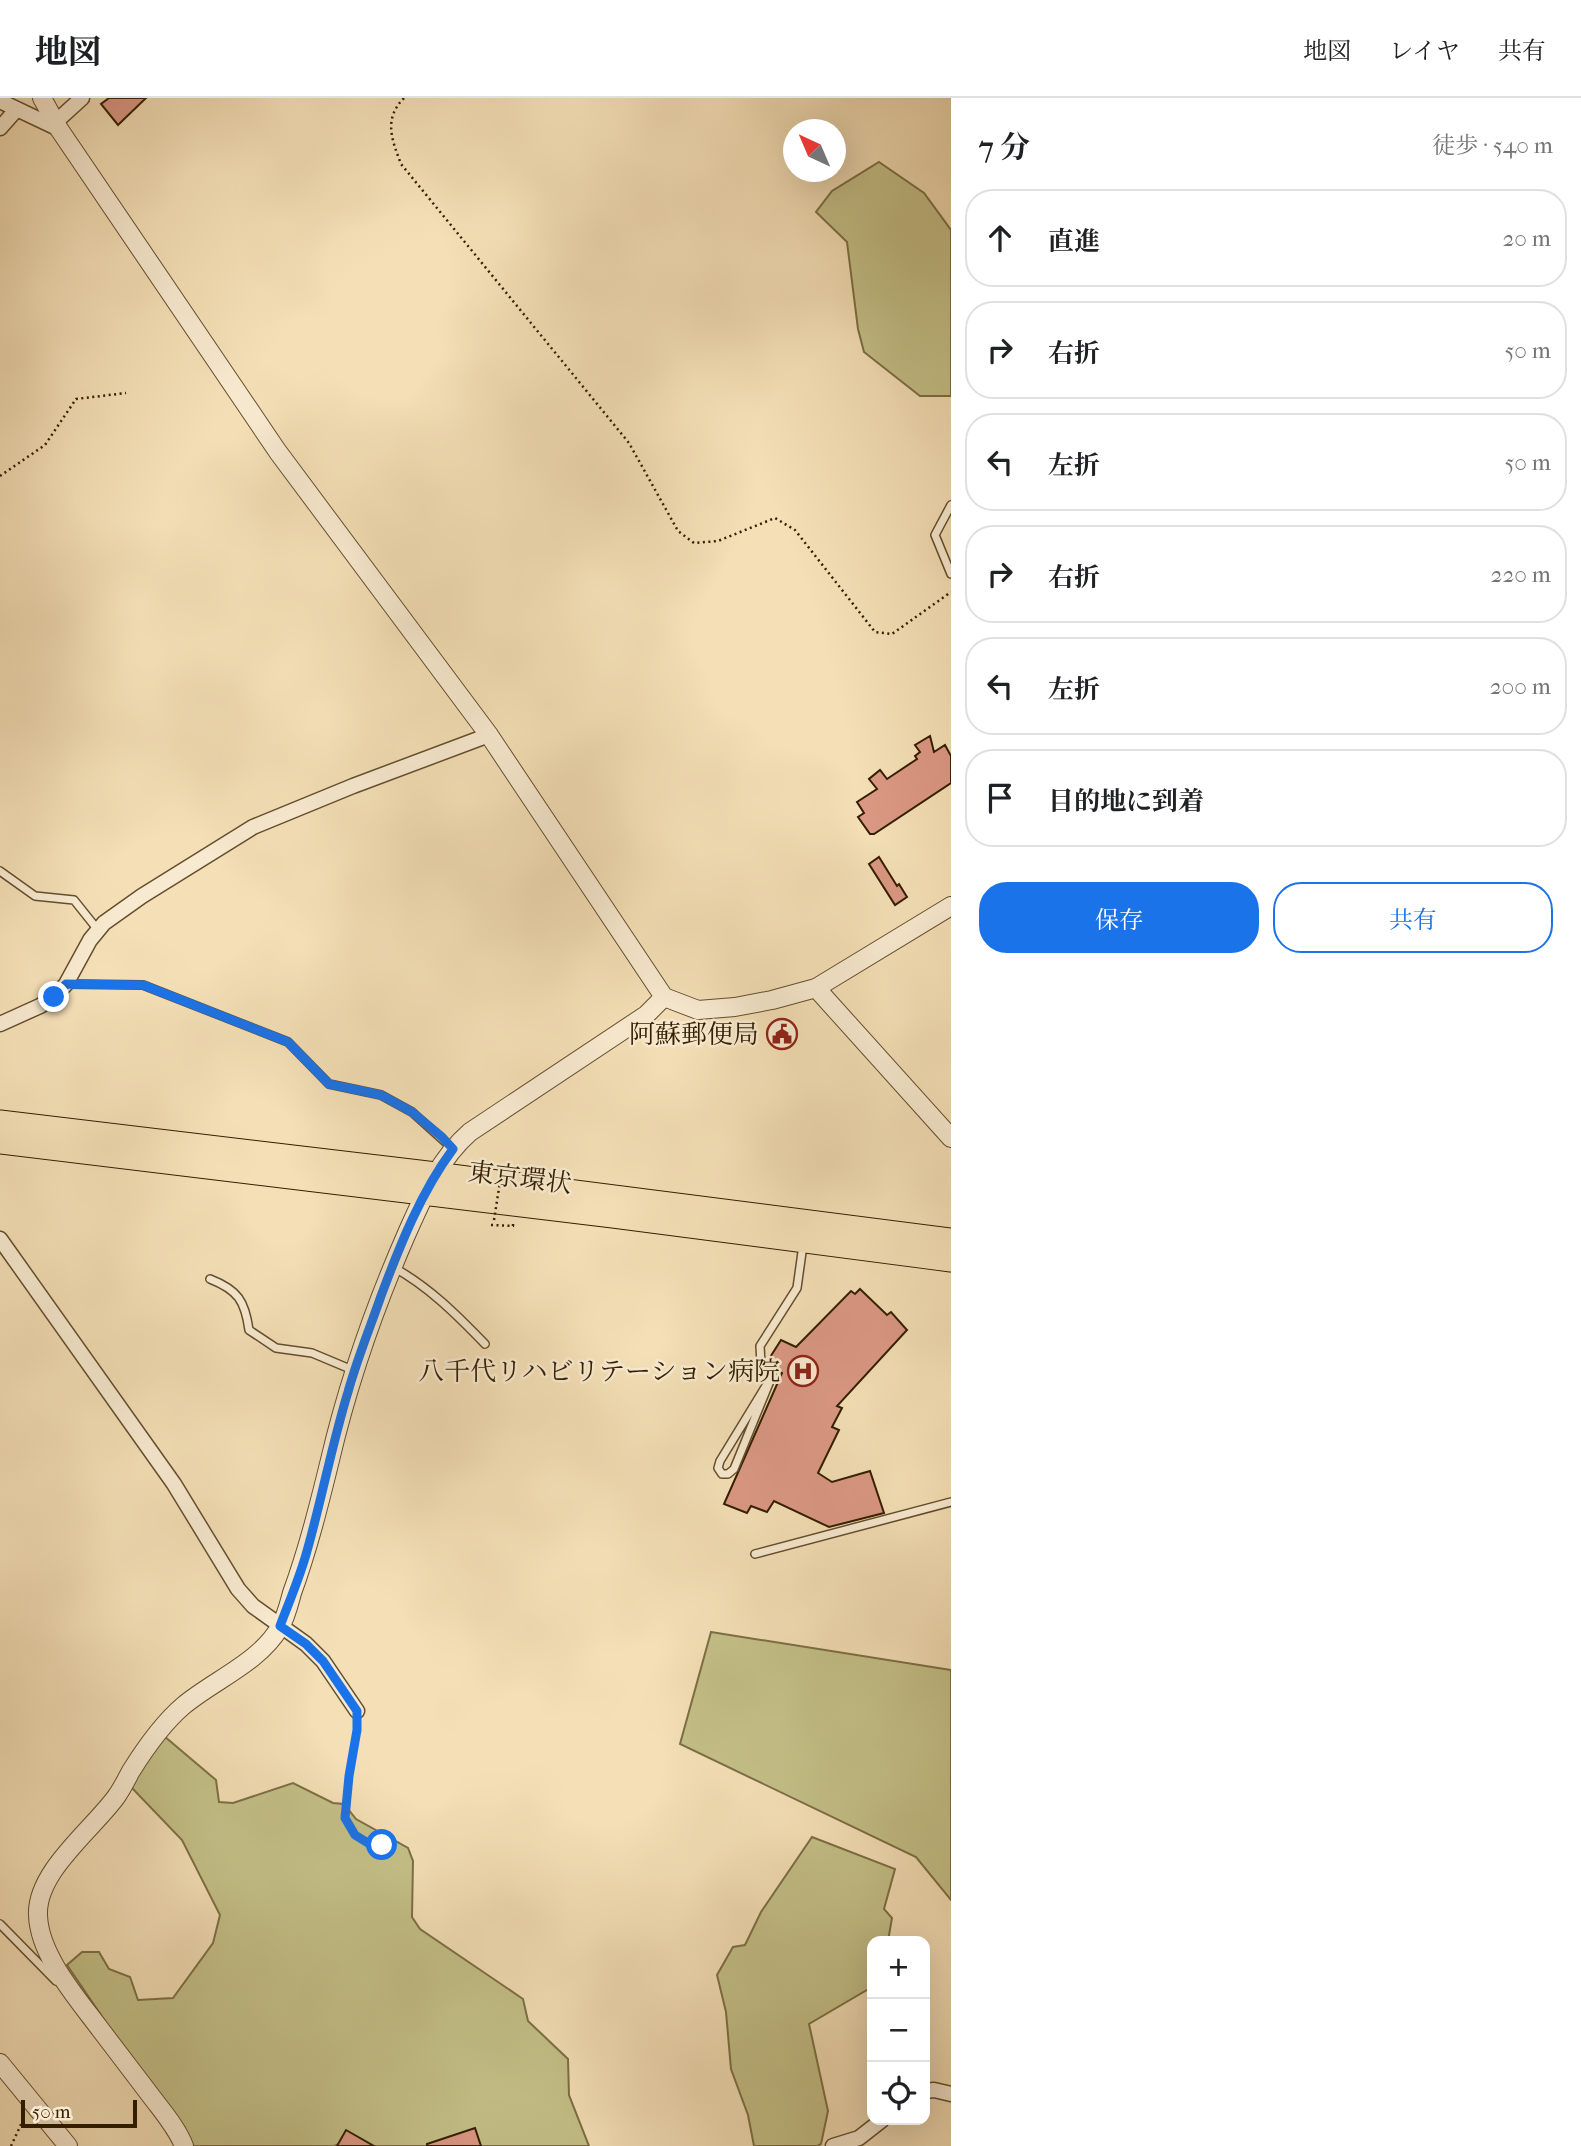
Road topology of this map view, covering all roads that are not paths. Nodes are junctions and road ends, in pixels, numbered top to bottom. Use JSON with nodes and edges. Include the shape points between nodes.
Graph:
{"nodes":[{"id":1,"x":41,"y":98,"type":"edge"},
{"id":2,"x":57,"y":98,"type":"edge"},
{"id":3,"x":82,"y":98,"type":"edge"},
{"id":4,"x":0,"y":101,"type":"edge"},
{"id":5,"x":16,"y":110,"type":"junction"},
{"id":6,"x":60,"y":123,"type":"junction"},
{"id":7,"x":0,"y":128,"type":"edge"},
{"id":8,"x":951,"y":505,"type":"edge"},
{"id":9,"x":951,"y":573,"type":"edge"},
{"id":10,"x":489,"y":735,"type":"junction"},
{"id":11,"x":0,"y":872,"type":"edge"},
{"id":12,"x":951,"y":906,"type":"edge"},
{"id":13,"x":98,"y":930,"type":"junction"},
{"id":14,"x":66,"y":984,"type":"junction"},
{"id":15,"x":816,"y":988,"type":"junction"},
{"id":16,"x":664,"y":997,"type":"junction"},
{"id":17,"x":0,"y":1024,"type":"edge"},
{"id":18,"x":0,"y":1122,"type":"edge"},
{"id":19,"x":951,"y":1138,"type":"edge"},
{"id":20,"x":0,"y":1142,"type":"edge"},
{"id":21,"x":453,"y":1149,"type":"junction"},
{"id":22,"x":436,"y":1174,"type":"junction"},
{"id":23,"x":425,"y":1195,"type":"junction"},
{"id":24,"x":0,"y":1238,"type":"edge"},
{"id":25,"x":804,"y":1240,"type":"junction"},
{"id":26,"x":951,"y":1240,"type":"edge"},
{"id":27,"x":951,"y":1260,"type":"edge"},
{"id":28,"x":392,"y":1267,"type":"junction"},
{"id":29,"x":211,"y":1279,"type":"dead end"},
{"id":30,"x":485,"y":1344,"type":"dead end"},
{"id":31,"x":355,"y":1371,"type":"junction"},
{"id":32,"x":772,"y":1376,"type":"junction"},
{"id":33,"x":951,"y":1502,"type":"edge"},
{"id":34,"x":755,"y":1554,"type":"dead end"},
{"id":35,"x":280,"y":1626,"type":"junction"},
{"id":36,"x":357,"y":1711,"type":"road end"},
{"id":37,"x":0,"y":1924,"type":"edge"},
{"id":38,"x":80,"y":2002,"type":"junction"},
{"id":39,"x":0,"y":2063,"type":"edge"},
{"id":40,"x":930,"y":2090,"type":"edge"},
{"id":41,"x":951,"y":2094,"type":"edge"},
{"id":42,"x":875,"y":2125,"type":"edge"},
{"id":43,"x":68,"y":2146,"type":"edge"},
{"id":44,"x":184,"y":2146,"type":"edge"},
{"id":45,"x":833,"y":2146,"type":"edge"}],
"edges":[{"from":1,"to":6,"type":"street"},
{"from":2,"to":6,"type":"street"},
{"from":3,"to":6,"type":"street"},
{"from":4,"to":5,"type":"street"},
{"from":5,"to":6,"type":"street"},
{"from":5,"to":7,"type":"street"},
{"from":6,"to":10,"type":"street","via":[[278,452]]},
{"from":8,"to":9,"type":"lane","via":[[935,535]]},
{"from":10,"to":13,"type":"street","via":[[253,827],[142,896]]},
{"from":10,"to":16,"type":"street"},
{"from":11,"to":13,"type":"lane","via":[[35,896],[74,900]]},
{"from":12,"to":15,"type":"street"},
{"from":13,"to":14,"type":"street"},
{"from":14,"to":17,"type":"street","via":[[40,1006]]},
{"from":14,"to":21,"type":"lane","via":[[143,985],[288,1042],[329,1084],[381,1095],[412,1112]]},
{"from":15,"to":16,"type":"street","via":[[736,1007],[698,1010]]},
{"from":15,"to":19,"type":"street"},
{"from":16,"to":21,"type":"street","via":[[646,1015],[480,1125]]},
{"from":18,"to":22,"type":"highway","name":"東京環状"},
{"from":20,"to":23,"type":"highway","name":"東京環状"},
{"from":21,"to":22,"type":"street"},
{"from":22,"to":23,"type":"street"},
{"from":22,"to":26,"type":"highway","name":"東京環状"},
{"from":23,"to":25,"type":"highway","name":"東京環状"},
{"from":23,"to":28,"type":"street"},
{"from":24,"to":35,"type":"street","via":[[174,1484],[238,1589]]},
{"from":25,"to":27,"type":"highway","name":"東京環状"},
{"from":25,"to":32,"type":"lane","via":[[797,1288],[760,1346],[761,1364]]},
{"from":28,"to":30,"type":"lane","via":[[447,1305]]},
{"from":28,"to":31,"type":"street"},
{"from":29,"to":31,"type":"lane","via":[[238,1294],[249,1330],[276,1348],[313,1353]]},
{"from":31,"to":35,"type":"street","via":[[306,1555]]},
{"from":32,"to":32,"type":"lane","via":[[734,1469],[722,1474],[720,1461]]},
{"from":33,"to":34,"type":"lane"},
{"from":35,"to":36,"type":"street","via":[[323,1661]]},
{"from":35,"to":38,"type":"street","via":[[249,1660],[168,1720],[117,1796],[50,1876],[37,1914],[41,1935],[53,1963]]},
{"from":37,"to":38,"type":"lane"},
{"from":38,"to":44,"type":"street"},
{"from":39,"to":43,"type":"street"},
{"from":40,"to":41,"type":"street"},
{"from":42,"to":45,"type":"street","via":[[859,2137]]}]}
